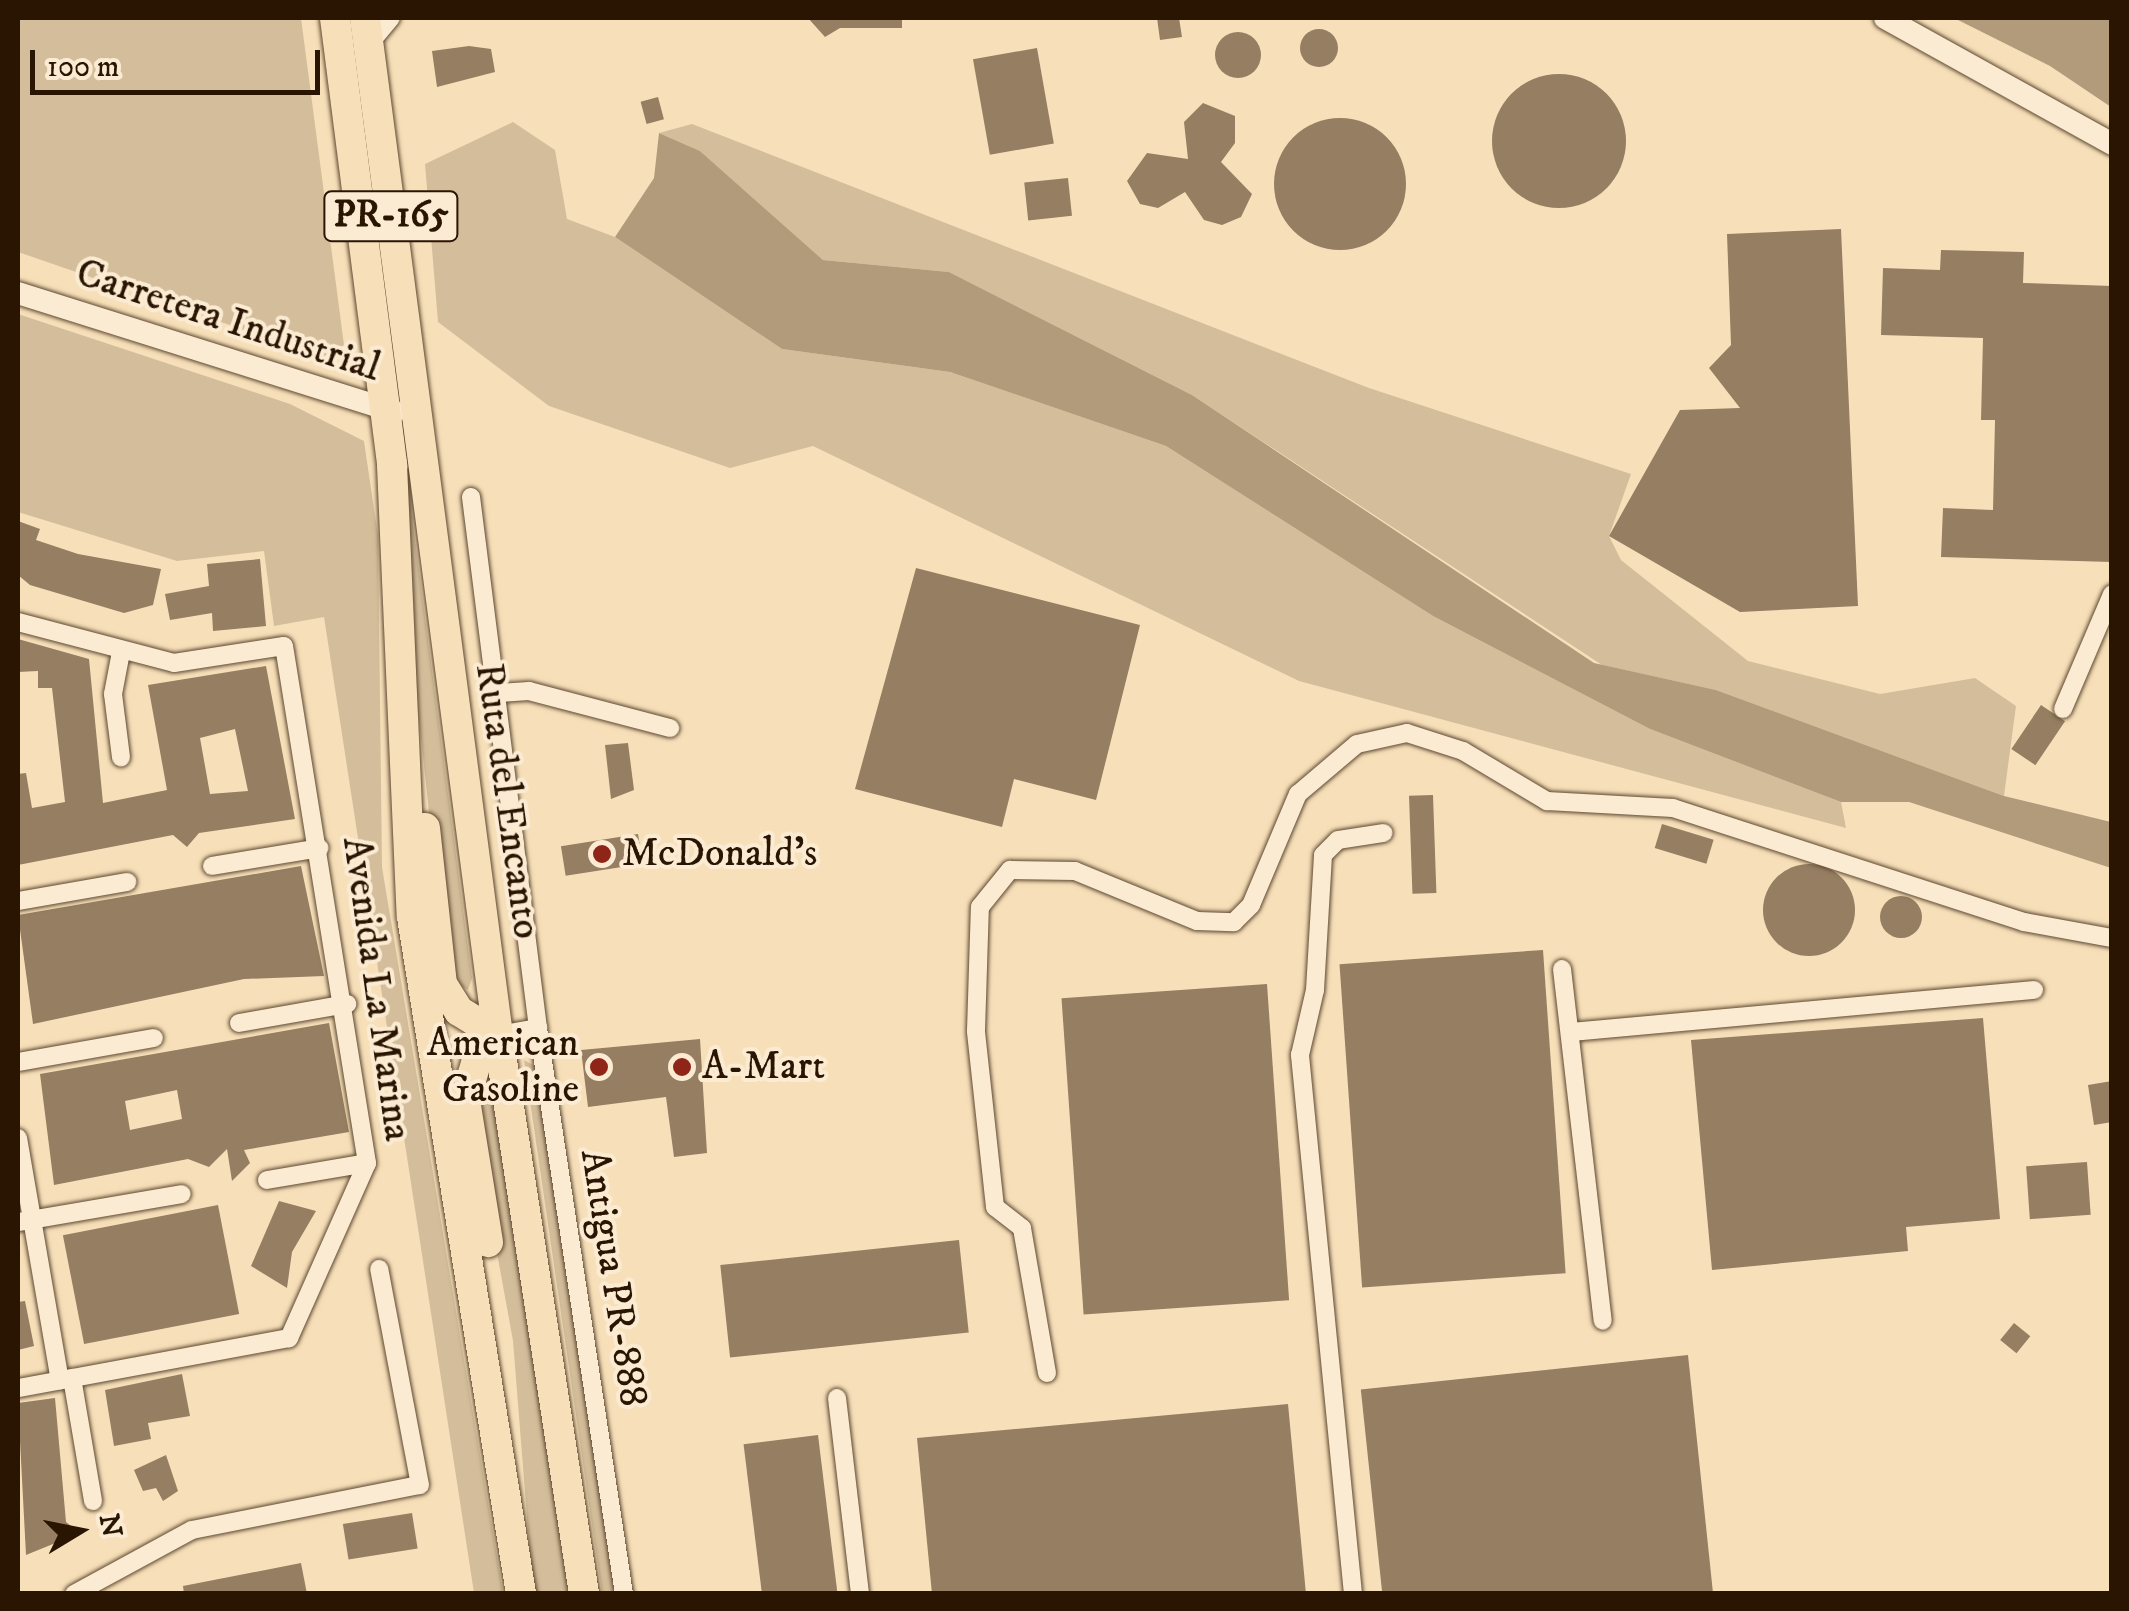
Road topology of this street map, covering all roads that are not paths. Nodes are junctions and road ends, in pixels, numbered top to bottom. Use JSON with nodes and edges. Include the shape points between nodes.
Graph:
{"nodes":[{"id":1,"x":335,"y":18,"type":"edge"},
{"id":2,"x":392,"y":18,"type":"edge"},
{"id":3,"x":1885,"y":18,"type":"edge"},
{"id":4,"x":367,"y":31,"type":"edge"},
{"id":5,"x":2112,"y":144,"type":"edge"},
{"id":6,"x":18,"y":293,"type":"edge"},
{"id":7,"x":402,"y":413,"type":"junction"},
{"id":8,"x":471,"y":497,"type":"dead end"},
{"id":9,"x":2112,"y":594,"type":"edge"},
{"id":10,"x":18,"y":622,"type":"edge"},
{"id":11,"x":121,"y":652,"type":"junction"},
{"id":12,"x":398,"y":668,"type":"junction"},
{"id":13,"x":499,"y":693,"type":"junction"},
{"id":14,"x":2063,"y":709,"type":"dead end"},
{"id":15,"x":670,"y":728,"type":"dead end"},
{"id":16,"x":121,"y":757,"type":"dead end"},
{"id":17,"x":1383,"y":833,"type":"dead end"},
{"id":18,"x":320,"y":848,"type":"junction"},
{"id":19,"x":212,"y":866,"type":"dead end"},
{"id":20,"x":128,"y":882,"type":"dead end"},
{"id":21,"x":18,"y":900,"type":"edge"},
{"id":22,"x":2112,"y":938,"type":"edge"},
{"id":23,"x":1562,"y":969,"type":"dead end"},
{"id":24,"x":2034,"y":990,"type":"dead end"},
{"id":25,"x":347,"y":1004,"type":"junction"},
{"id":26,"x":239,"y":1022,"type":"dead end"},
{"id":27,"x":538,"y":1028,"type":"junction"},
{"id":28,"x":1572,"y":1032,"type":"junction"},
{"id":29,"x":498,"y":1034,"type":"junction"},
{"id":30,"x":154,"y":1038,"type":"dead end"},
{"id":31,"x":18,"y":1062,"type":"edge"},
{"id":32,"x":18,"y":1138,"type":"edge"},
{"id":33,"x":367,"y":1162,"type":"junction"},
{"id":34,"x":267,"y":1180,"type":"dead end"},
{"id":35,"x":182,"y":1194,"type":"dead end"},
{"id":36,"x":25,"y":1221,"type":"edge"},
{"id":37,"x":379,"y":1269,"type":"dead end"},
{"id":38,"x":1602,"y":1320,"type":"dead end"},
{"id":39,"x":1046,"y":1373,"type":"dead end"},
{"id":40,"x":66,"y":1379,"type":"junction"},
{"id":41,"x":18,"y":1388,"type":"edge"},
{"id":42,"x":837,"y":1398,"type":"dead end"},
{"id":43,"x":498,"y":1428,"type":"junction"},
{"id":44,"x":93,"y":1501,"type":"dead end"},
{"id":45,"x":74,"y":1594,"type":"edge"},
{"id":46,"x":522,"y":1594,"type":"edge"},
{"id":47,"x":584,"y":1594,"type":"edge"},
{"id":48,"x":624,"y":1594,"type":"edge"},
{"id":49,"x":860,"y":1594,"type":"edge"},
{"id":50,"x":1353,"y":1594,"type":"edge"}],
"edges":[{"from":1,"to":7,"type":"main road","name":"Ruta del Encanto","number":"PR-165"},
{"from":2,"to":4,"type":"street"},
{"from":3,"to":5,"type":"street"},
{"from":4,"to":7,"type":"main road","name":"Ruta del Encanto","number":"PR-165"},
{"from":6,"to":7,"type":"street","name":"Carretera Industrial"},
{"from":7,"to":12,"type":"main road","name":"Ruta del Encanto","number":"PR-165"},
{"from":7,"to":29,"type":"main road","name":"Ruta del Encanto","number":"PR-165"},
{"from":8,"to":13,"type":"street","name":"Antigua PR-888"},
{"from":9,"to":14,"type":"street"},
{"from":10,"to":11,"type":"street"},
{"from":11,"to":16,"type":"street","via":[[112,694]]},
{"from":11,"to":18,"type":"street","name":"Avenida La Marina","via":[[174,662],[284,646]]},
{"from":12,"to":29,"type":"main road","via":[[416,748],[442,984],[458,1011]]},
{"from":12,"to":43,"type":"main road","name":"Ruta del Encanto","number":"PR-165","via":[[412,917]]},
{"from":13,"to":15,"type":"street","via":[[529,690]]},
{"from":13,"to":27,"type":"street","name":"Antigua PR-888"},
{"from":17,"to":50,"type":"street","via":[[1338,840],[1323,855],[1315,990],[1300,1055]]},
{"from":18,"to":19,"type":"street"},
{"from":18,"to":25,"type":"street","name":"Avenida La Marina"},
{"from":20,"to":21,"type":"street"},
{"from":22,"to":39,"type":"street","via":[[2024,922],[1673,808],[1547,801],[1464,751],[1407,733],[1358,744],[1298,794],[1251,905],[1234,922],[1198,921],[1076,871],[1010,870],[980,906],[976,1031],[995,1207],[1022,1228]]},
{"from":23,"to":28,"type":"street"},
{"from":24,"to":28,"type":"street"},
{"from":25,"to":26,"type":"street"},
{"from":25,"to":33,"type":"street","name":"Avenida La Marina"},
{"from":27,"to":29,"type":"street"},
{"from":27,"to":48,"type":"street","name":"Antigua PR-888"},
{"from":28,"to":38,"type":"street"},
{"from":29,"to":43,"type":"main road","via":[[477,1060],[466,1100],[507,1358]]},
{"from":29,"to":47,"type":"main road","name":"Ruta del Encanto","number":"PR-165"},
{"from":30,"to":31,"type":"street"},
{"from":32,"to":36,"type":"street"},
{"from":33,"to":34,"type":"street"},
{"from":33,"to":40,"type":"street","name":"Avenida La Marina","via":[[289,1338]]},
{"from":35,"to":36,"type":"street"},
{"from":36,"to":40,"type":"street"},
{"from":37,"to":45,"type":"street","via":[[420,1485],[192,1530]]},
{"from":40,"to":41,"type":"street","name":"Avenida La Marina"},
{"from":40,"to":44,"type":"street"},
{"from":42,"to":49,"type":"street"},
{"from":43,"to":46,"type":"main road","name":"Ruta del Encanto","number":"PR-165"}]}
